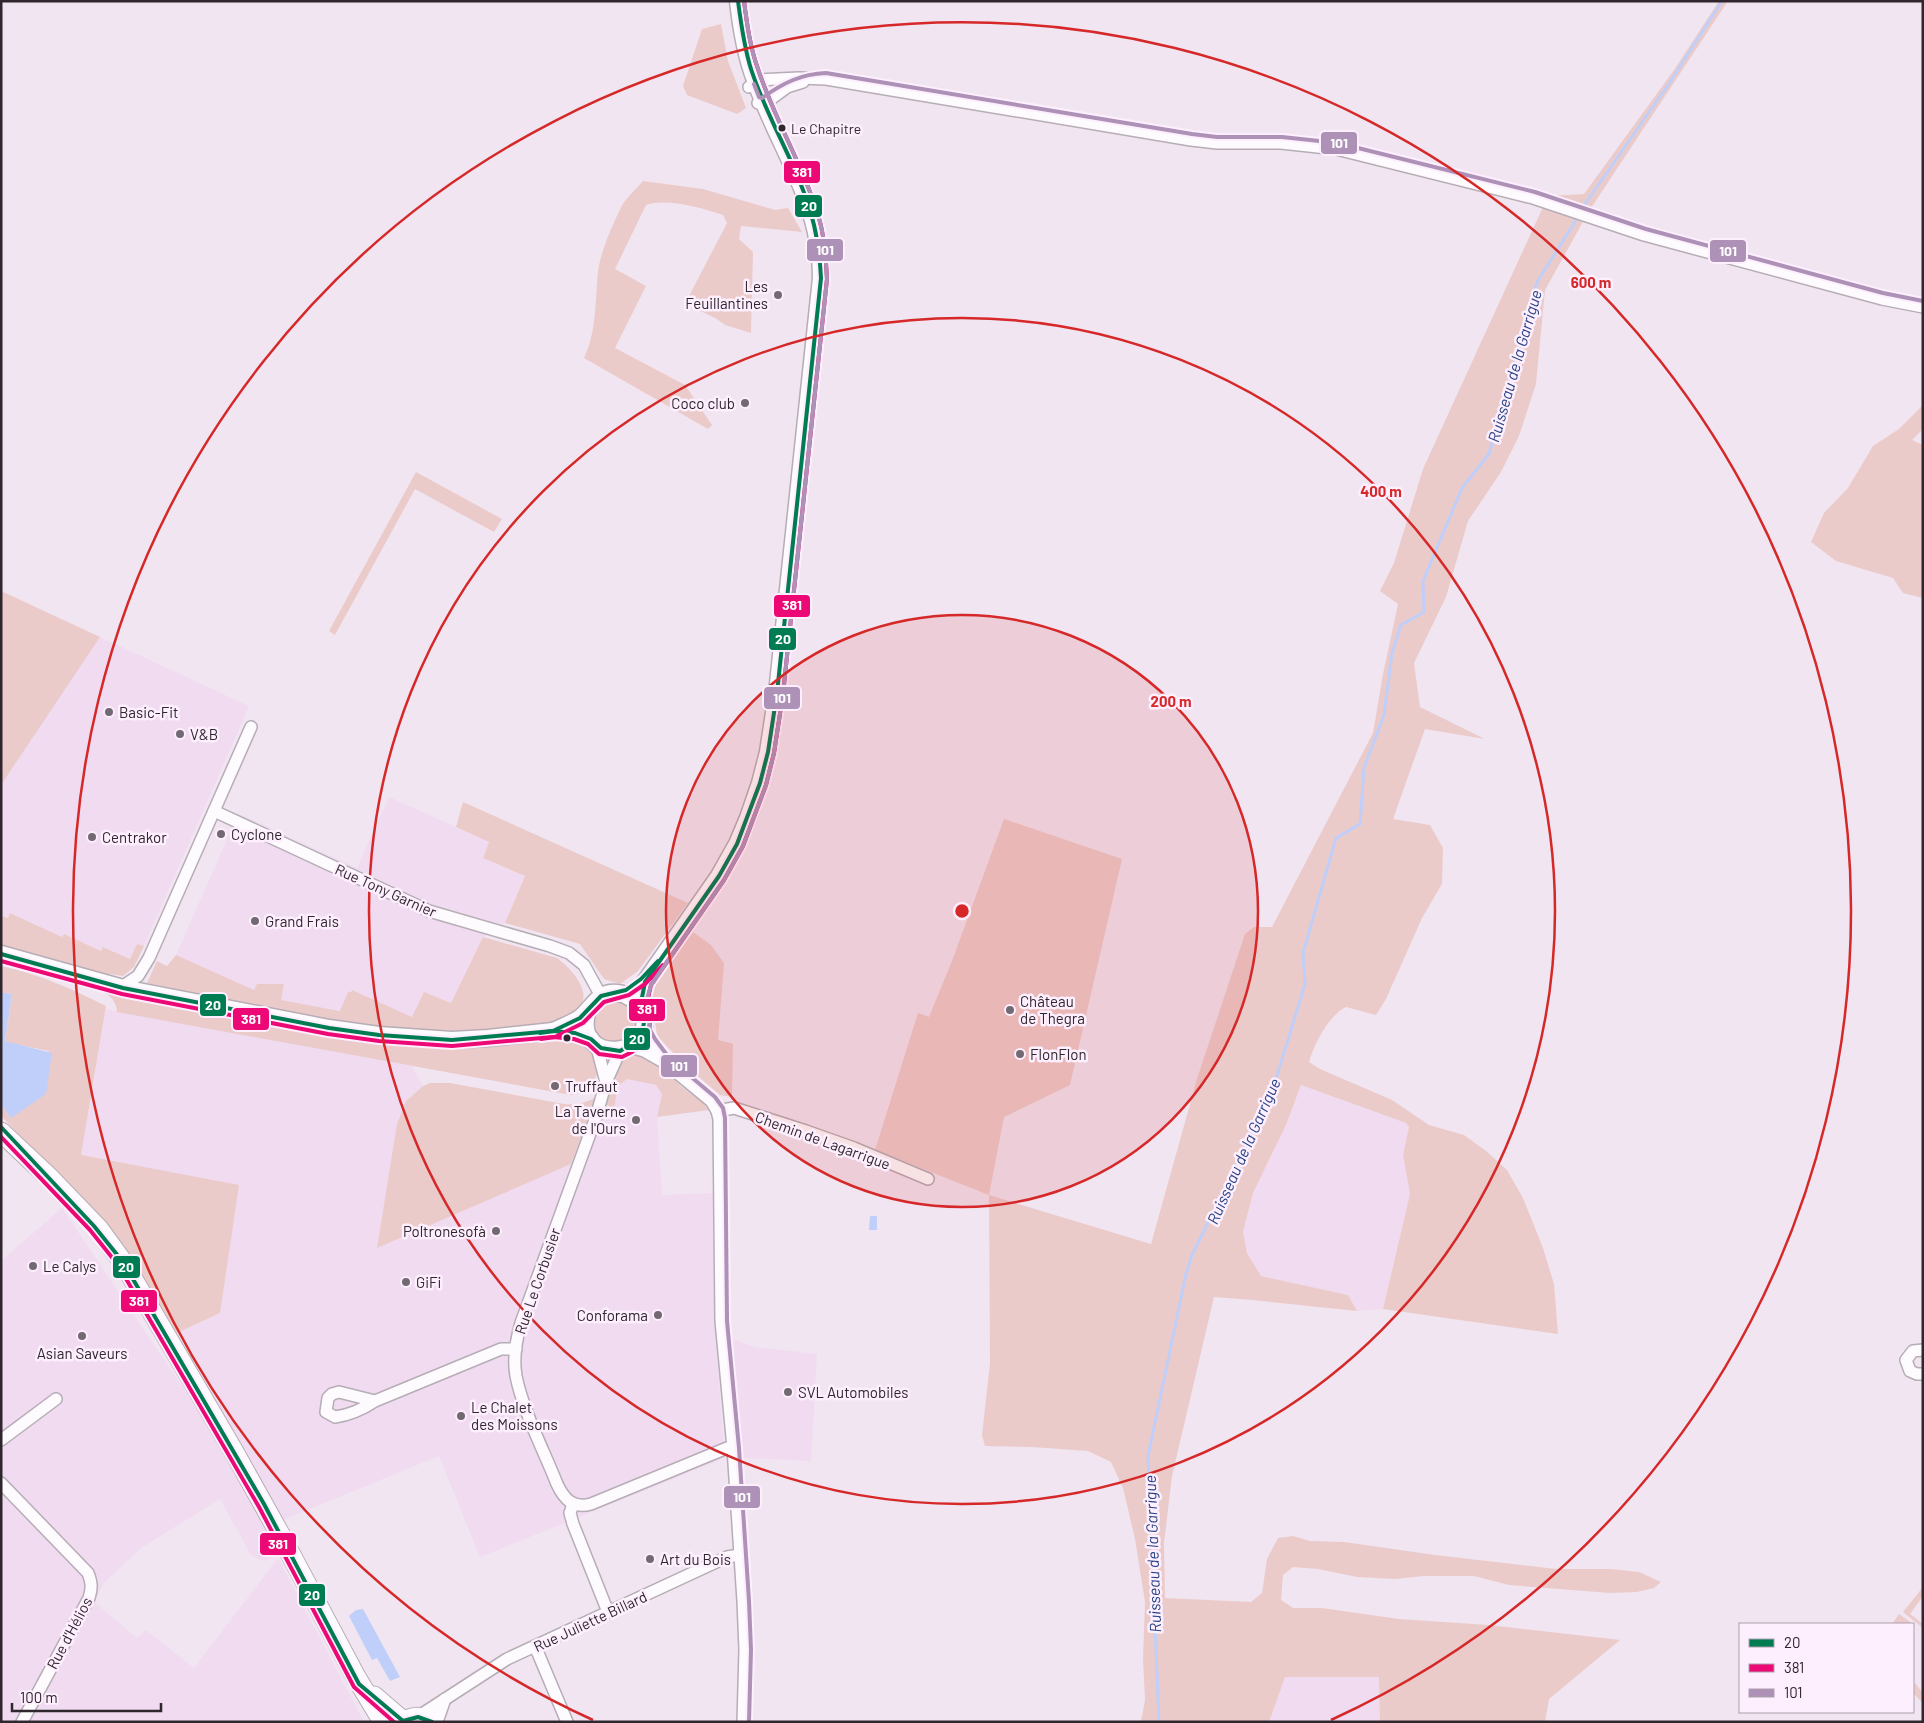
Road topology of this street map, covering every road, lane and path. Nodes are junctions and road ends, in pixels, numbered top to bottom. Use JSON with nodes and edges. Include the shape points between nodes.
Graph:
{"nodes":[{"id":1,"x":730,"y":1,"type":"edge"},
{"id":2,"x":738,"y":1,"type":"edge"},
{"id":3,"x":815,"y":79,"type":"junction"},
{"id":4,"x":752,"y":84,"type":"junction"},
{"id":5,"x":760,"y":103,"type":"junction"},
{"id":6,"x":1923,"y":308,"type":"edge"},
{"id":7,"x":251,"y":727,"type":"dead end"},
{"id":8,"x":214,"y":811,"type":"junction"},
{"id":9,"x":1,"y":954,"type":"edge"},
{"id":10,"x":654,"y":967,"type":"junction"},
{"id":11,"x":123,"y":988,"type":"junction"},
{"id":12,"x":618,"y":993,"type":"junction"},
{"id":13,"x":601,"y":996,"type":"junction"},
{"id":14,"x":640,"y":1008,"type":"junction"},
{"id":15,"x":588,"y":1010,"type":"junction"},
{"id":16,"x":643,"y":1028,"type":"junction"},
{"id":17,"x":553,"y":1031,"type":"junction"},
{"id":18,"x":594,"y":1042,"type":"junction"},
{"id":19,"x":624,"y":1049,"type":"junction"},
{"id":20,"x":665,"y":1063,"type":"junction"},
{"id":21,"x":606,"y":1082,"type":"junction"},
{"id":22,"x":717,"y":1111,"type":"junction"},
{"id":23,"x":1,"y":1127,"type":"edge"},
{"id":24,"x":1,"y":1132,"type":"edge"},
{"id":25,"x":18,"y":1147,"type":"junction"},
{"id":26,"x":928,"y":1179,"type":"dead end"},
{"id":27,"x":516,"y":1348,"type":"junction"},
{"id":28,"x":1923,"y":1350,"type":"edge"},
{"id":29,"x":1923,"y":1374,"type":"edge"},
{"id":30,"x":56,"y":1399,"type":"dead end"},
{"id":31,"x":375,"y":1400,"type":"dead end"},
{"id":32,"x":1,"y":1440,"type":"edge"},
{"id":33,"x":733,"y":1448,"type":"junction"},
{"id":34,"x":1,"y":1483,"type":"edge"},
{"id":35,"x":573,"y":1504,"type":"junction"},
{"id":36,"x":740,"y":1555,"type":"junction"},
{"id":37,"x":608,"y":1612,"type":"junction"},
{"id":38,"x":535,"y":1646,"type":"junction"},
{"id":39,"x":359,"y":1684,"type":"junction"},
{"id":40,"x":445,"y":1699,"type":"junction"},
{"id":41,"x":414,"y":1720,"type":"edge"},
{"id":42,"x":22,"y":1722,"type":"edge"},
{"id":43,"x":383,"y":1722,"type":"edge"},
{"id":44,"x":437,"y":1722,"type":"edge"},
{"id":45,"x":567,"y":1722,"type":"edge"},
{"id":46,"x":743,"y":1722,"type":"edge"}],
"edges":[{"from":1,"to":4,"type":"street","via":[[735,45]]},
{"from":2,"to":4,"type":"street"},
{"from":3,"to":4,"type":"street"},
{"from":3,"to":5,"type":"street","via":[[787,87]]},
{"from":3,"to":6,"type":"street","via":[[854,82],[1191,140],[1282,143],[1336,149],[1533,198],[1644,235]]},
{"from":4,"to":5,"type":"street"},
{"from":5,"to":10,"type":"street","via":[[808,202],[821,263],[777,693],[756,798],[737,844],[702,901]]},
{"from":7,"to":8,"type":"street"},
{"from":8,"to":11,"type":"street","via":[[142,970]]},
{"from":8,"to":13,"type":"street","name":"Rue Tony Garnier","via":[[429,911],[569,953],[584,965]]},
{"from":9,"to":11,"type":"street"},
{"from":10,"to":12,"type":"street"},
{"from":10,"to":14,"type":"street","via":[[645,982]]},
{"from":11,"to":17,"type":"street","via":[[379,1036],[452,1040]]},
{"from":12,"to":13,"type":"street"},
{"from":12,"to":14,"type":"street","via":[[631,998]]},
{"from":13,"to":15,"type":"street"},
{"from":14,"to":16,"type":"street"},
{"from":15,"to":17,"type":"street","via":[[580,1018]]},
{"from":15,"to":18,"type":"street","via":[[586,1025]]},
{"from":16,"to":19,"type":"street","via":[[635,1042]]},
{"from":16,"to":20,"type":"street"},
{"from":17,"to":18,"type":"street","via":[[575,1033]]},
{"from":18,"to":19,"type":"street","via":[[607,1050]]},
{"from":18,"to":21,"type":"street"},
{"from":19,"to":20,"type":"street","via":[[644,1051]]},
{"from":19,"to":21,"type":"street","name":"Rue Le Corbusier"},
{"from":20,"to":22,"type":"street","via":[[711,1102]]},
{"from":21,"to":27,"type":"street","name":"Rue Le Corbusier","via":[[521,1323]]},
{"from":22,"to":26,"type":"street","name":"Chemin de Lagarrigue","via":[[734,1108],[806,1131]]},
{"from":22,"to":33,"type":"street","via":[[720,1125],[721,1321]]},
{"from":23,"to":25,"type":"main road"},
{"from":24,"to":25,"type":"main road"},
{"from":25,"to":39,"type":"main road","via":[[99,1229],[123,1262],[255,1488]]},
{"from":27,"to":31,"type":"street","via":[[501,1349]]},
{"from":27,"to":35,"type":"street","name":"Rue Le Corbusier","via":[[516,1376],[524,1403],[557,1484]]},
{"from":28,"to":29,"type":"street","via":[[1912,1351],[1906,1360],[1910,1371]]},
{"from":30,"to":32,"type":"street"},
{"from":33,"to":35,"type":"street","via":[[591,1504]]},
{"from":33,"to":36,"type":"street"},
{"from":34,"to":42,"type":"street","name":"Rue d'Hélios","via":[[92,1581],[90,1598]]},
{"from":35,"to":37,"type":"street","via":[[570,1513],[573,1524]]},
{"from":36,"to":37,"type":"street","name":"Rue Juliette Billard","via":[[727,1557]]},
{"from":36,"to":46,"type":"street","via":[[745,1634]]},
{"from":37,"to":38,"type":"street","name":"Rue Juliette Billard"},
{"from":38,"to":40,"type":"street","name":"Rue Juliette Billard","via":[[497,1665]]},
{"from":38,"to":45,"type":"street"},
{"from":39,"to":41,"type":"main road"},
{"from":39,"to":43,"type":"main road"},
{"from":40,"to":41,"type":"street","name":"Rue Juliette Billard"},
{"from":40,"to":44,"type":"street"}]}
